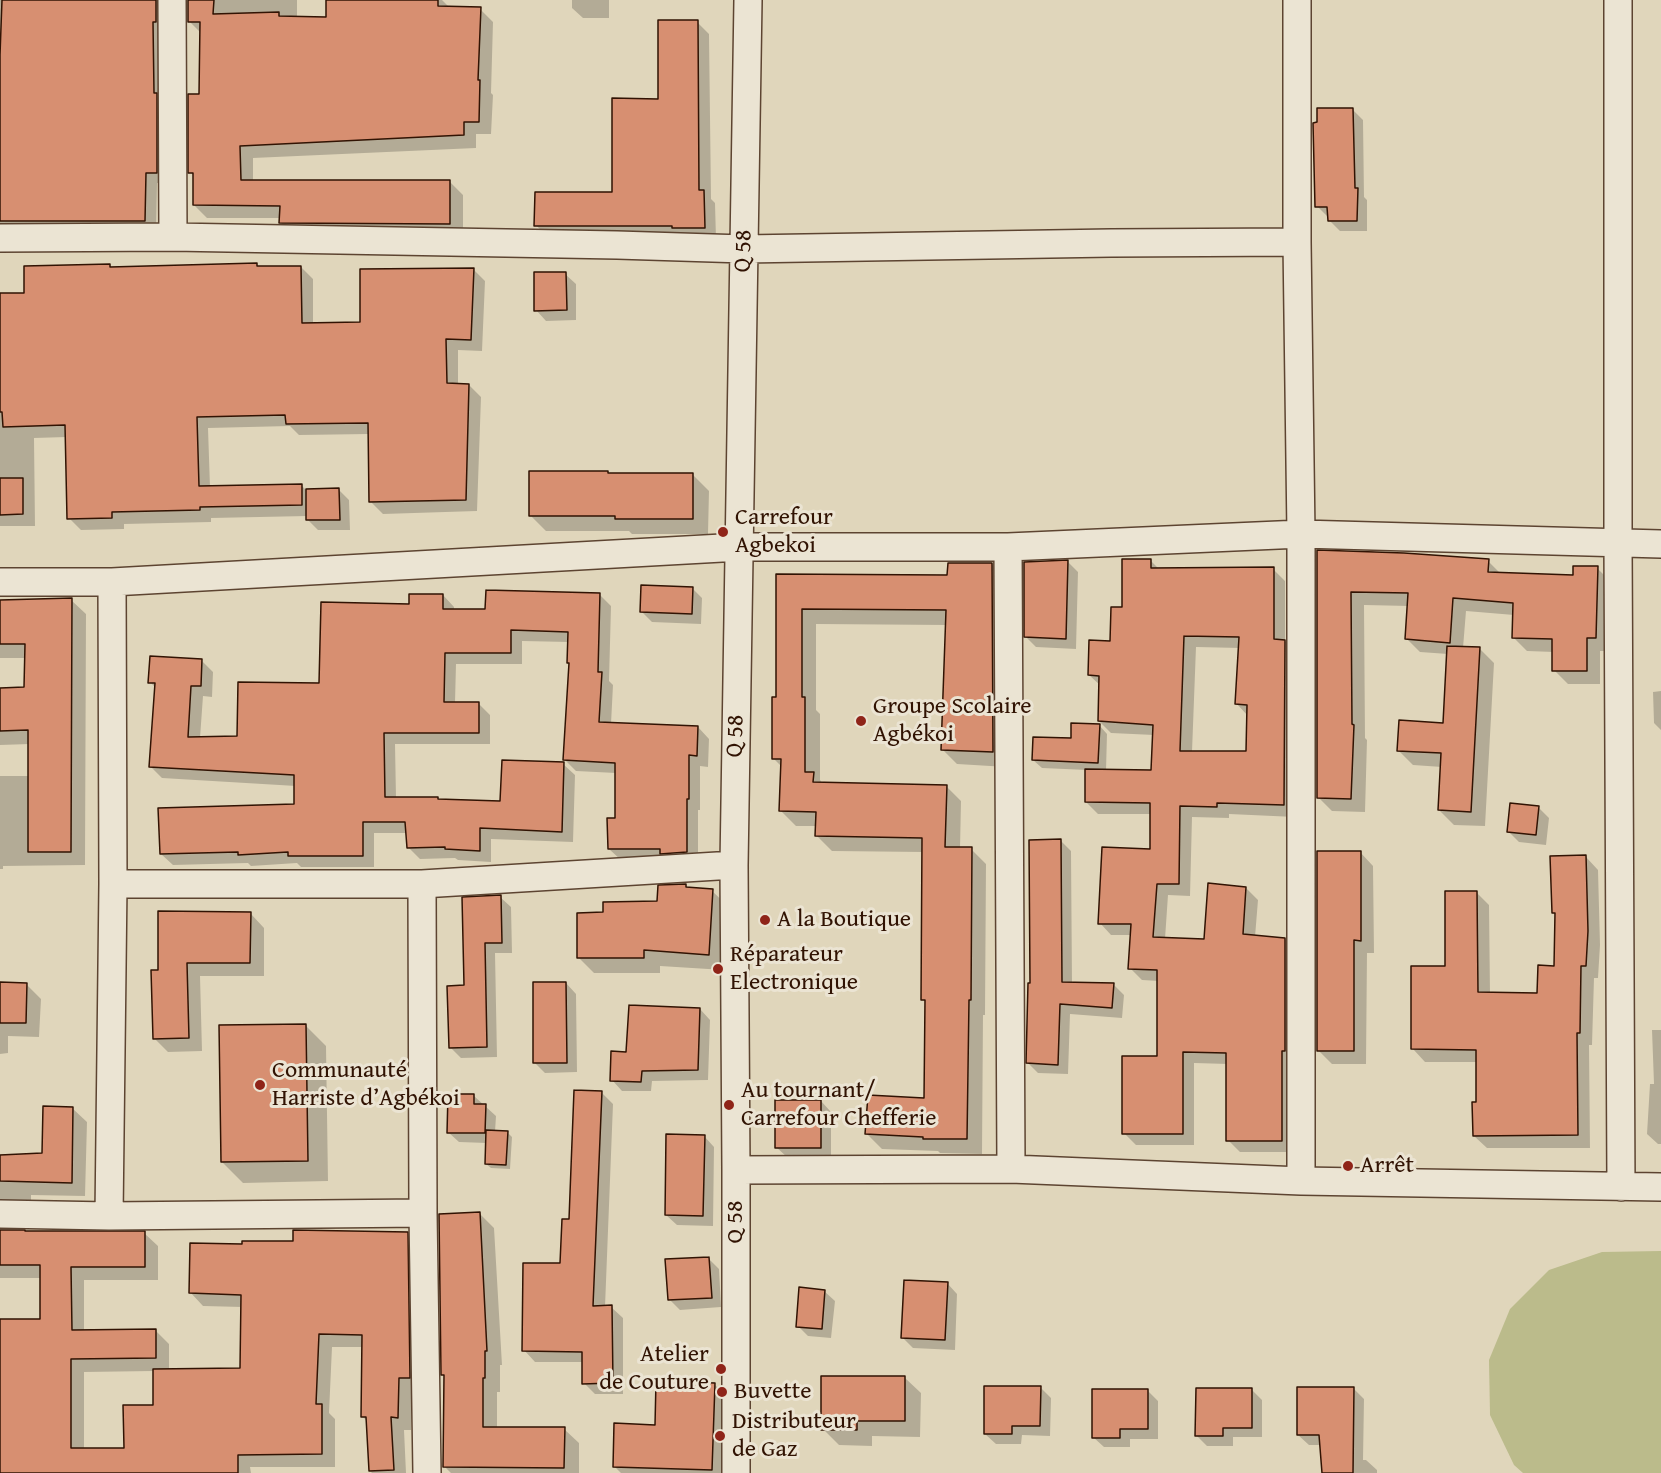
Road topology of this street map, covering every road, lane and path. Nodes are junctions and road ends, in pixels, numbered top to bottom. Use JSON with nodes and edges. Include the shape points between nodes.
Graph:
{"nodes":[{"id":1,"x":172,"y":0,"type":"edge"},
{"id":2,"x":748,"y":0,"type":"edge"},
{"id":3,"x":1297,"y":0,"type":"edge"},
{"id":4,"x":1618,"y":0,"type":"edge"},
{"id":5,"x":173,"y":237,"type":"junction"},
{"id":6,"x":0,"y":238,"type":"edge"},
{"id":7,"x":1297,"y":242,"type":"junction"},
{"id":8,"x":744,"y":249,"type":"junction"},
{"id":9,"x":1301,"y":534,"type":"junction"},
{"id":10,"x":1618,"y":543,"type":"junction"},
{"id":11,"x":1661,"y":544,"type":"edge"},
{"id":12,"x":740,"y":547,"type":"junction"},
{"id":13,"x":1008,"y":547,"type":"junction"},
{"id":14,"x":0,"y":582,"type":"edge"},
{"id":15,"x":112,"y":582,"type":"junction"},
{"id":16,"x":734,"y":865,"type":"junction"},
{"id":17,"x":113,"y":884,"type":"junction"},
{"id":18,"x":422,"y":884,"type":"junction"},
{"id":19,"x":1011,"y":1169,"type":"junction"},
{"id":20,"x":736,"y":1170,"type":"junction"},
{"id":21,"x":1301,"y":1181,"type":"junction"},
{"id":22,"x":1621,"y":1187,"type":"junction"},
{"id":23,"x":1661,"y":1187,"type":"edge"},
{"id":24,"x":423,"y":1213,"type":"junction"},
{"id":25,"x":0,"y":1214,"type":"edge"},
{"id":26,"x":109,"y":1216,"type":"junction"},
{"id":27,"x":427,"y":1473,"type":"edge"},
{"id":28,"x":736,"y":1473,"type":"edge"}],
"edges":[{"from":1,"to":5,"type":"street"},
{"from":2,"to":8,"type":"street","name":"Q 58"},
{"from":3,"to":7,"type":"street"},
{"from":4,"to":10,"type":"street"},
{"from":5,"to":6,"type":"street"},
{"from":5,"to":8,"type":"street"},
{"from":7,"to":8,"type":"street"},
{"from":7,"to":9,"type":"street"},
{"from":8,"to":12,"type":"street","name":"Q 58"},
{"from":9,"to":10,"type":"street"},
{"from":9,"to":13,"type":"street"},
{"from":9,"to":21,"type":"street"},
{"from":10,"to":11,"type":"street"},
{"from":10,"to":22,"type":"street"},
{"from":12,"to":13,"type":"street"},
{"from":12,"to":15,"type":"street"},
{"from":12,"to":16,"type":"street","name":"Q 58"},
{"from":13,"to":19,"type":"street"},
{"from":14,"to":15,"type":"street"},
{"from":15,"to":17,"type":"street"},
{"from":16,"to":18,"type":"street"},
{"from":16,"to":20,"type":"street","name":"Q 58"},
{"from":17,"to":18,"type":"street"},
{"from":17,"to":26,"type":"street"},
{"from":18,"to":24,"type":"street"},
{"from":19,"to":20,"type":"street"},
{"from":19,"to":21,"type":"street"},
{"from":20,"to":28,"type":"street","name":"Q 58"},
{"from":21,"to":22,"type":"street"},
{"from":22,"to":23,"type":"street"},
{"from":24,"to":26,"type":"street"},
{"from":24,"to":27,"type":"street"},
{"from":25,"to":26,"type":"street"}]}
